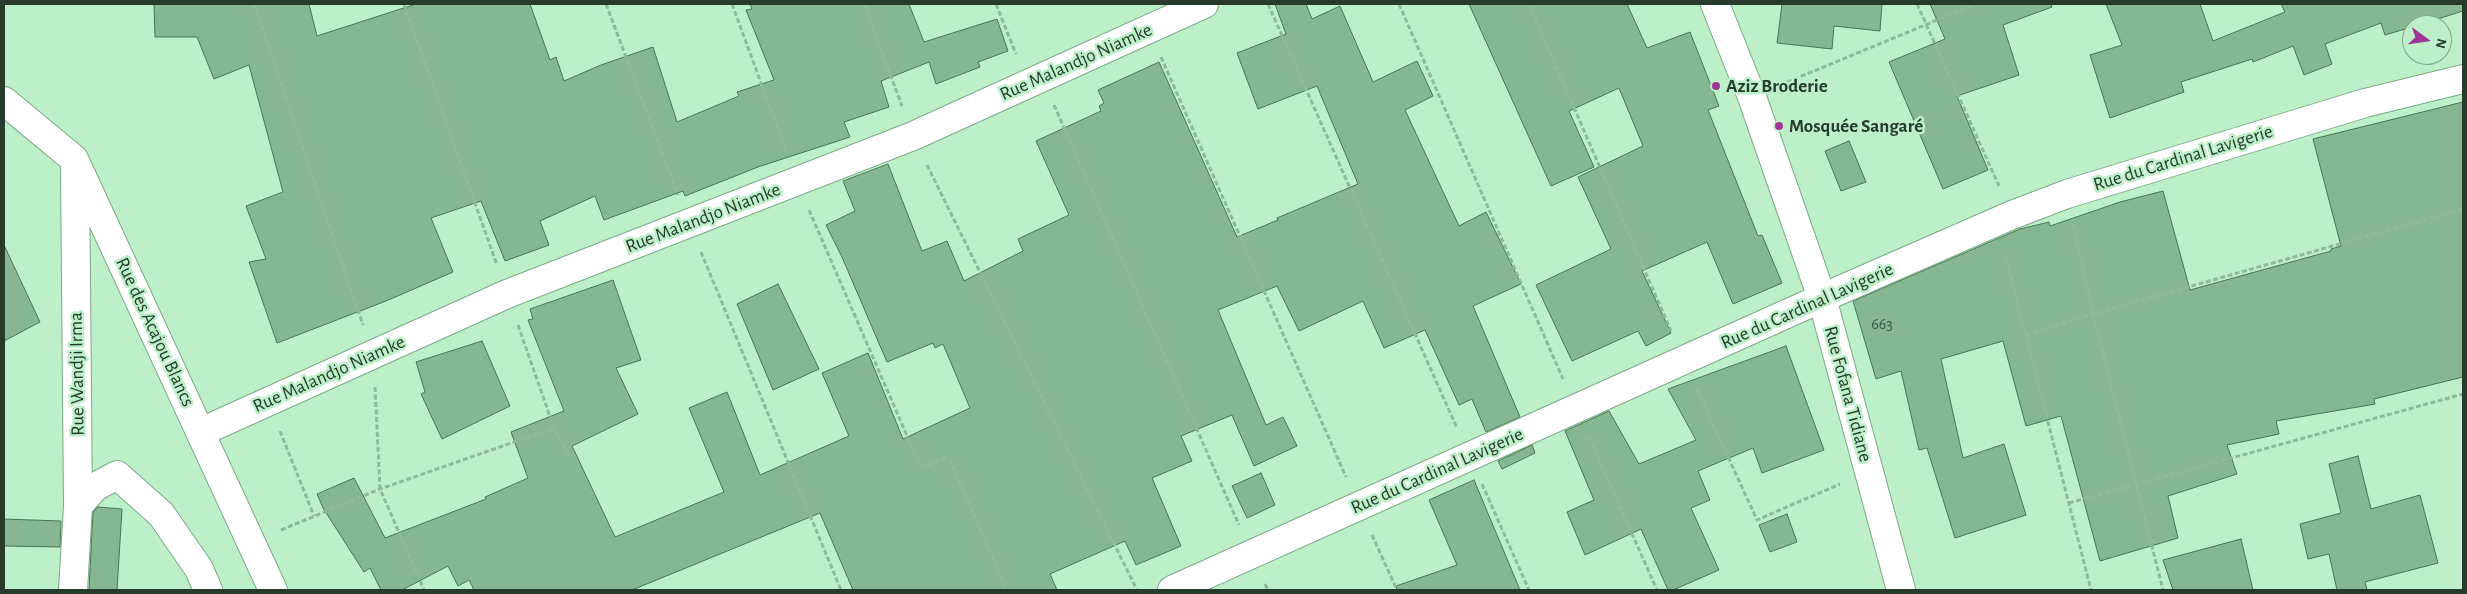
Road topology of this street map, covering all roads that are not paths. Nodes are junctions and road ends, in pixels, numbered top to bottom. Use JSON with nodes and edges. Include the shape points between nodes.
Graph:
{"nodes":[{"id":1,"x":1204,"y":4,"type":"edge"},
{"id":2,"x":1715,"y":4,"type":"edge"},
{"id":3,"x":2463,"y":79,"type":"edge"},
{"id":4,"x":4,"y":101,"type":"edge"},
{"id":5,"x":74,"y":159,"type":"junction"},
{"id":6,"x":1822,"y":298,"type":"junction"},
{"id":7,"x":201,"y":432,"type":"junction"},
{"id":8,"x":78,"y":506,"type":"junction"},
{"id":9,"x":73,"y":590,"type":"edge"},
{"id":10,"x":208,"y":590,"type":"edge"},
{"id":11,"x":272,"y":590,"type":"edge"},
{"id":12,"x":1172,"y":590,"type":"edge"},
{"id":13,"x":1901,"y":590,"type":"edge"}],
"edges":[{"from":1,"to":7,"type":"street","name":"Rue Malandjo Niamke","via":[[913,136],[507,294]]},
{"from":2,"to":6,"type":"street","name":"Rue Fofana Tidiane","via":[[1752,97]]},
{"from":3,"to":6,"type":"street","name":"Rue du Cardinal Lavigerie","via":[[2365,102],[2067,194]]},
{"from":4,"to":5,"type":"street","name":"Rue des Acajou Blancs"},
{"from":5,"to":7,"type":"street","name":"Rue des Acajou Blancs"},
{"from":5,"to":8,"type":"street","name":"Rue Wandji Irma"},
{"from":6,"to":12,"type":"street","name":"Rue du Cardinal Lavigerie"},
{"from":6,"to":13,"type":"street","name":"Rue Fofana Tidiane"},
{"from":7,"to":11,"type":"street","name":"Rue des Acajou Blancs"},
{"from":8,"to":9,"type":"street","name":"Rue Wandji Irma"},
{"from":8,"to":10,"type":"street","via":[[95,487],[117,475],[161,514],[199,569]]}]}
